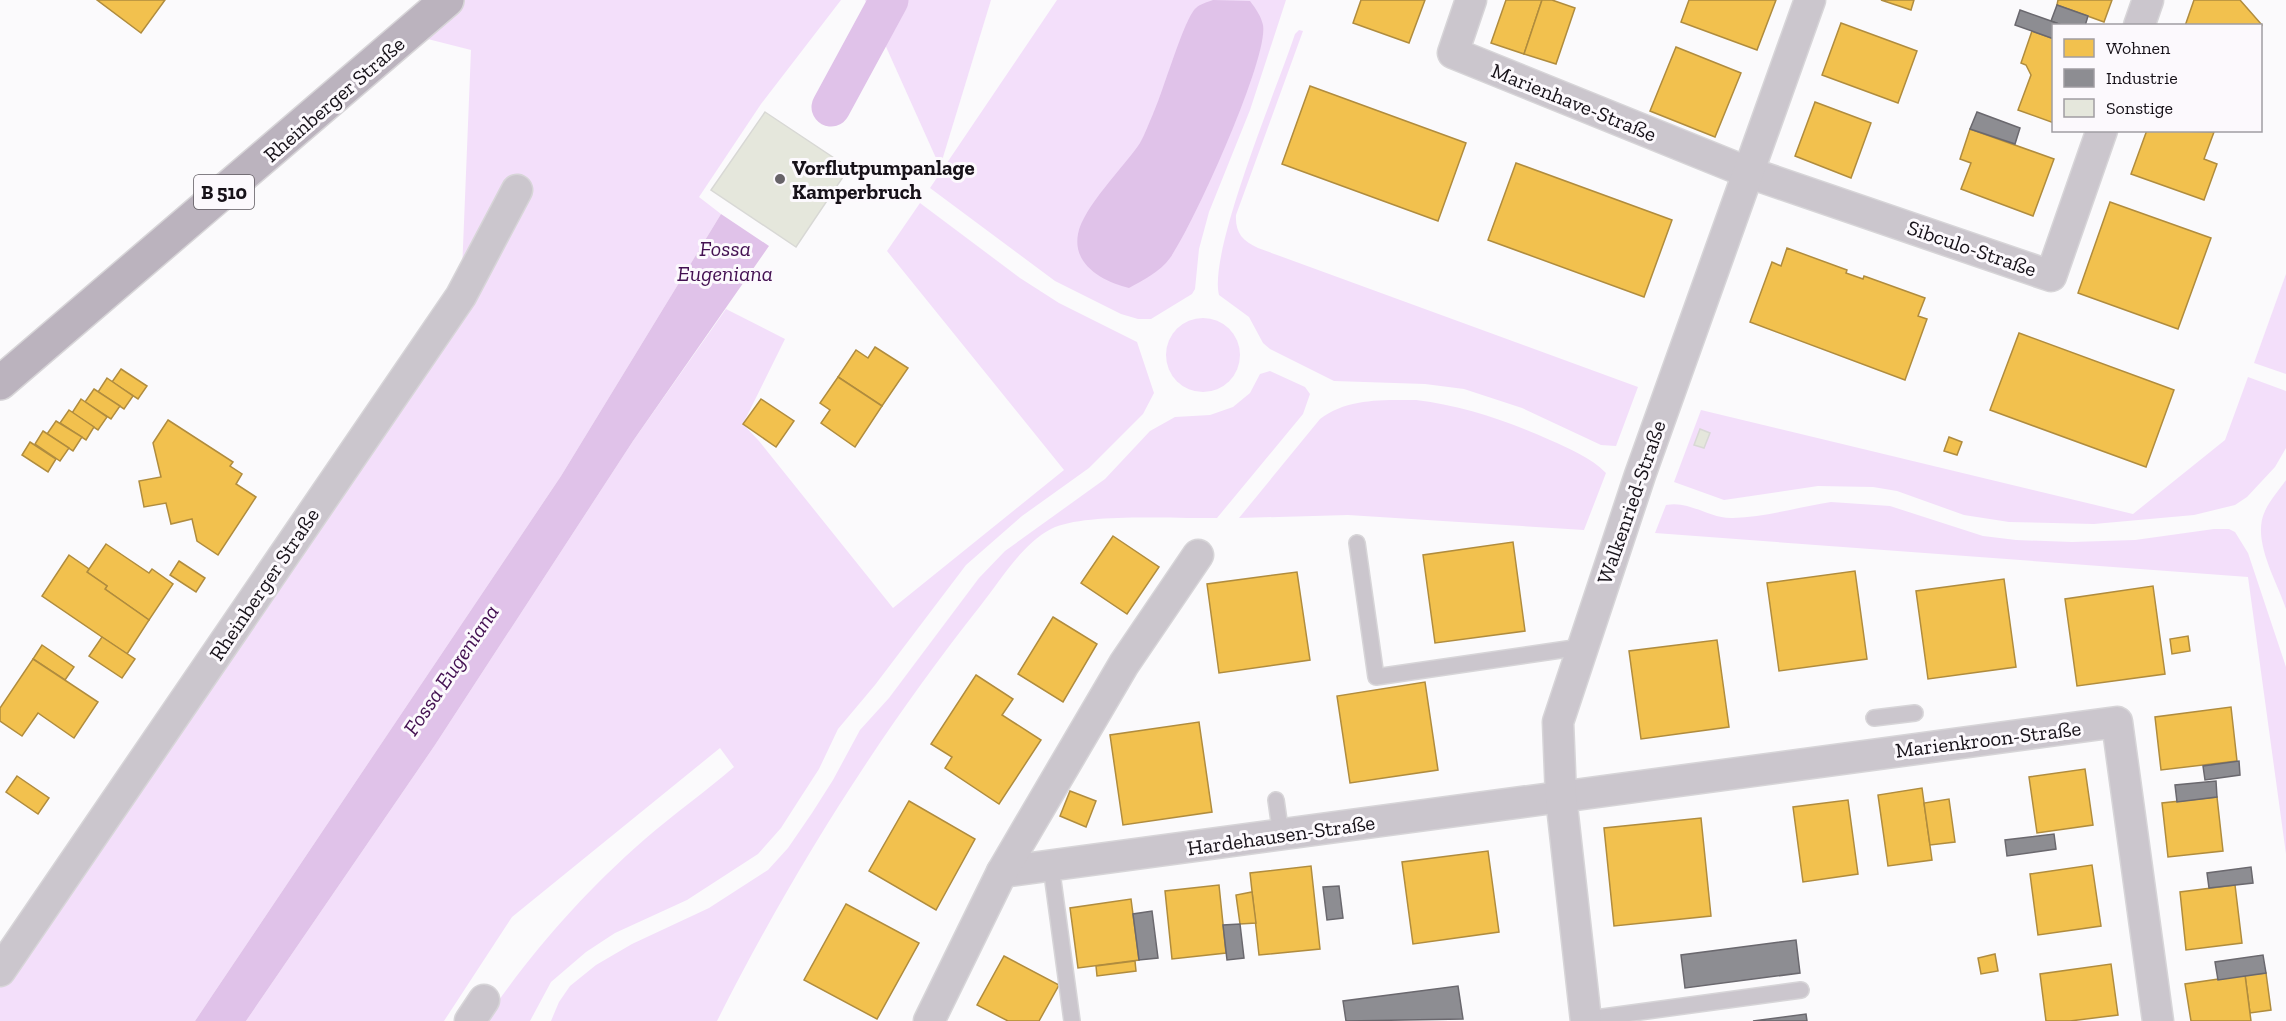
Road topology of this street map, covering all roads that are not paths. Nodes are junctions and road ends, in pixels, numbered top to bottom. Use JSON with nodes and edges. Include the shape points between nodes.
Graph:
{"nodes":[{"id":1,"x":447,"y":0,"type":"edge"},
{"id":2,"x":1471,"y":0,"type":"edge"},
{"id":3,"x":1810,"y":0,"type":"edge"},
{"id":4,"x":2148,"y":0,"type":"edge"},
{"id":5,"x":2140,"y":24,"type":"edge"},
{"id":6,"x":2101,"y":132,"type":"edge"},
{"id":7,"x":1747,"y":172,"type":"junction"},
{"id":8,"x":517,"y":190,"type":"dead end"},
{"id":9,"x":0,"y":382,"type":"edge"},
{"id":10,"x":1357,"y":543,"type":"dead end"},
{"id":11,"x":1198,"y":555,"type":"dead end"},
{"id":12,"x":1581,"y":647,"type":"junction"},
{"id":13,"x":1915,"y":713,"type":"dead end"},
{"id":14,"x":1874,"y":718,"type":"dead end"},
{"id":15,"x":1561,"y":797,"type":"junction"},
{"id":16,"x":1276,"y":800,"type":"dead end"},
{"id":17,"x":1281,"y":835,"type":"junction"},
{"id":18,"x":1051,"y":866,"type":"junction"},
{"id":19,"x":1002,"y":872,"type":"junction"},
{"id":20,"x":0,"y":971,"type":"edge"},
{"id":21,"x":1801,"y":990,"type":"dead end"},
{"id":22,"x":1582,"y":1020,"type":"edge"},
{"id":23,"x":928,"y":1021,"type":"edge"},
{"id":24,"x":1072,"y":1021,"type":"edge"},
{"id":25,"x":2158,"y":1021,"type":"edge"}],
"edges":[{"from":1,"to":9,"type":"main road","name":"Rheinberger Straße","number":"B 510"},
{"from":2,"to":7,"type":"street","name":"Marienhave-Straße","via":[[1453,53]]},
{"from":3,"to":7,"type":"street","name":"Walkenried-Straße"},
{"from":4,"to":5,"type":"street"},
{"from":6,"to":7,"type":"street","name":"Sibculo-Straße","via":[[2051,276]]},
{"from":7,"to":12,"type":"street","name":"Walkenried-Straße"},
{"from":8,"to":20,"type":"street","name":"Rheinberger Straße","via":[[461,296]]},
{"from":10,"to":12,"type":"lane","via":[[1376,677]]},
{"from":11,"to":19,"type":"street","via":[[1124,664]]},
{"from":12,"to":15,"type":"street","name":"Walkenried-Straße","via":[[1558,722]]},
{"from":13,"to":14,"type":"lane"},
{"from":15,"to":17,"type":"street","name":"Hardehausen-Straße"},
{"from":15,"to":22,"type":"street","name":"Walkenried-Straße"},
{"from":15,"to":25,"type":"street","name":"Marienkroon-Straße","via":[[2117,722]]},
{"from":16,"to":17,"type":"lane"},
{"from":17,"to":18,"type":"street","name":"Hardehausen-Straße"},
{"from":18,"to":19,"type":"street","name":"Hardehausen-Straße"},
{"from":18,"to":24,"type":"lane"},
{"from":19,"to":23,"type":"street"},
{"from":21,"to":22,"type":"lane"}]}
